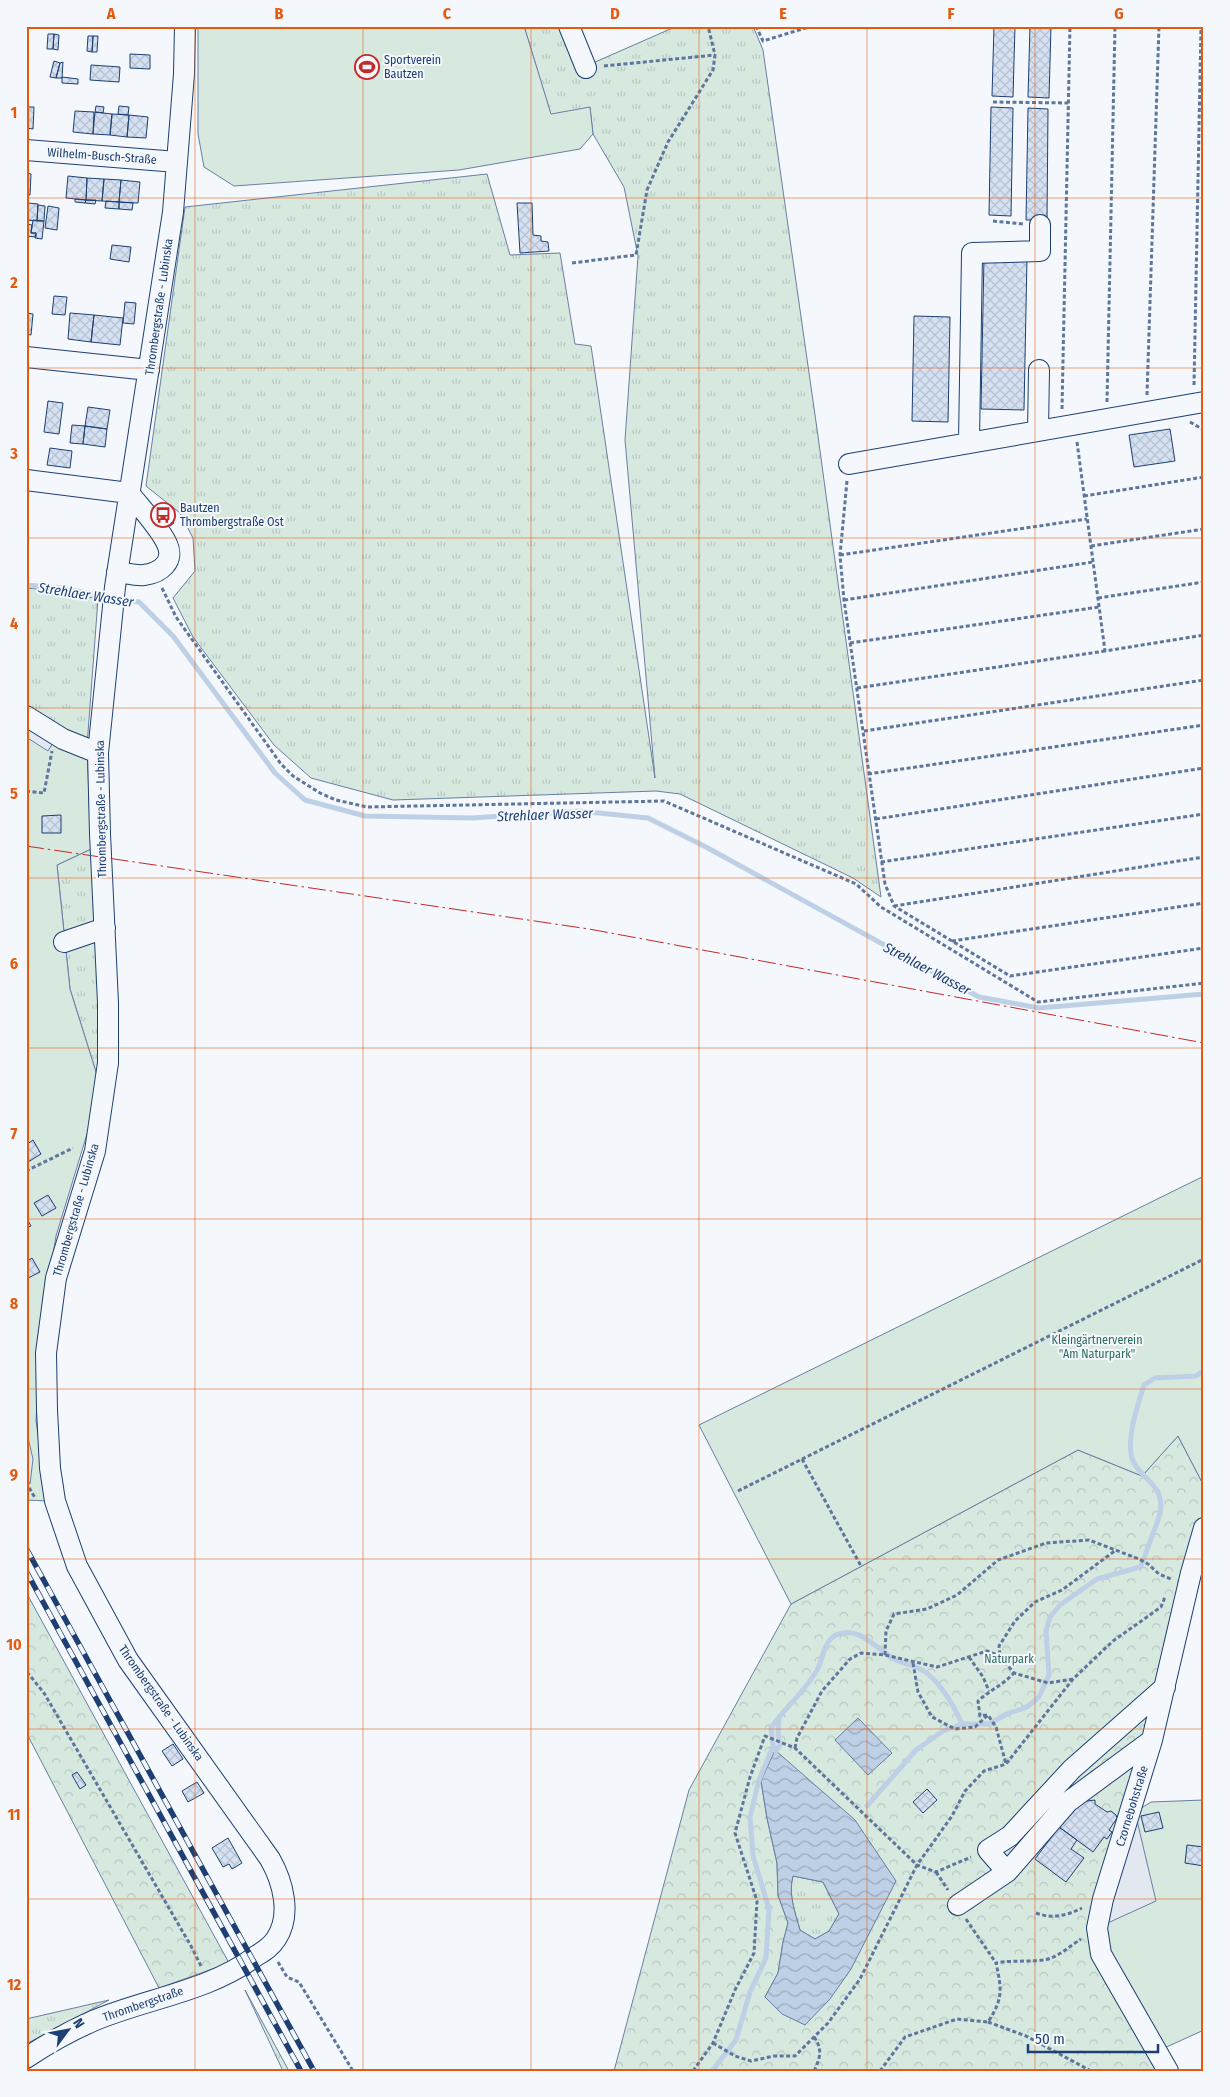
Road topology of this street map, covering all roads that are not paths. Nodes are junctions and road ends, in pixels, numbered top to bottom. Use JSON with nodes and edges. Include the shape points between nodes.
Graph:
{"nodes":[{"id":1,"x":185,"y":26,"type":"edge"},
{"id":2,"x":569,"y":26,"type":"edge"},
{"id":3,"x":586,"y":68,"type":"road end"},
{"id":4,"x":26,"y":150,"type":"edge"},
{"id":5,"x":177,"y":162,"type":"junction"},
{"id":6,"x":1040,"y":225,"type":"dead end"},
{"id":7,"x":26,"y":357,"type":"edge"},
{"id":8,"x":150,"y":370,"type":"junction"},
{"id":9,"x":1039,"y":370,"type":"dead end"},
{"id":10,"x":1199,"y":403,"type":"edge"},
{"id":11,"x":1038,"y":431,"type":"junction"},
{"id":12,"x":969,"y":442,"type":"junction"},
{"id":13,"x":849,"y":464,"type":"road end"},
{"id":14,"x":26,"y":480,"type":"edge"},
{"id":15,"x":129,"y":493,"type":"junction"},
{"id":16,"x":115,"y":587,"type":"junction"},
{"id":17,"x":26,"y":716,"type":"edge"},
{"id":18,"x":98,"y":753,"type":"junction"},
{"id":19,"x":105,"y":928,"type":"junction"},
{"id":20,"x":64,"y":942,"type":"dead end"},
{"id":21,"x":1204,"y":1528,"type":"edge"},
{"id":22,"x":1165,"y":1687,"type":"junction"},
{"id":23,"x":1152,"y":1740,"type":"junction"},
{"id":24,"x":1007,"y":1872,"type":"junction"},
{"id":25,"x":958,"y":1905,"type":"road end"},
{"id":26,"x":208,"y":1982,"type":"joint"},
{"id":27,"x":26,"y":2058,"type":"edge"},
{"id":28,"x":1168,"y":2071,"type":"edge"}],
"edges":[{"from":1,"to":5,"type":"street","name":"Thrombergstraße - Lubinska"},
{"from":2,"to":3,"type":"street"},
{"from":4,"to":5,"type":"street","name":"Wilhelm-Busch-Straße"},
{"from":5,"to":8,"type":"street","name":"Thrombergstraße - Lubinska"},
{"from":6,"to":12,"type":"street","via":[[1040,251],[972,253]]},
{"from":7,"to":8,"type":"street"},
{"from":8,"to":15,"type":"street","name":"Thrombergstraße - Lubinska"},
{"from":9,"to":11,"type":"street"},
{"from":10,"to":11,"type":"street"},
{"from":11,"to":12,"type":"street"},
{"from":12,"to":13,"type":"street"},
{"from":14,"to":15,"type":"street"},
{"from":15,"to":16,"type":"street","name":"Thrombergstraße - Lubinska"},
{"from":15,"to":16,"type":"street","via":[[166,543],[169,560],[154,573]]},
{"from":16,"to":18,"type":"street","name":"Thrombergstraße - Lubinska"},
{"from":17,"to":18,"type":"street","via":[[64,739]]},
{"from":18,"to":19,"type":"street","name":"Thrombergstraße - Lubinska"},
{"from":19,"to":20,"type":"street"},
{"from":19,"to":26,"type":"street","name":"Thrombergstraße - Lubinska","via":[[108,1063],[95,1151],[56,1278],[46,1353],[50,1468],[55,1501],[77,1566],[128,1660],[207,1769],[276,1870],[281,1883],[285,1904],[278,1937],[244,1965]]},
{"from":21,"to":22,"type":"street","name":"Czornebohstraße"},
{"from":22,"to":23,"type":"street","name":"Czornebohstraße"},
{"from":22,"to":24,"type":"street","via":[[1072,1769],[1010,1836],[988,1850]]},
{"from":23,"to":24,"type":"street","via":[[1068,1802]]},
{"from":23,"to":28,"type":"street","name":"Czornebohstraße","via":[[1097,1928],[1101,1954]]},
{"from":24,"to":25,"type":"street"},
{"from":26,"to":27,"type":"street","name":"Thrombergstraße","via":[[94,2021]]}]}
